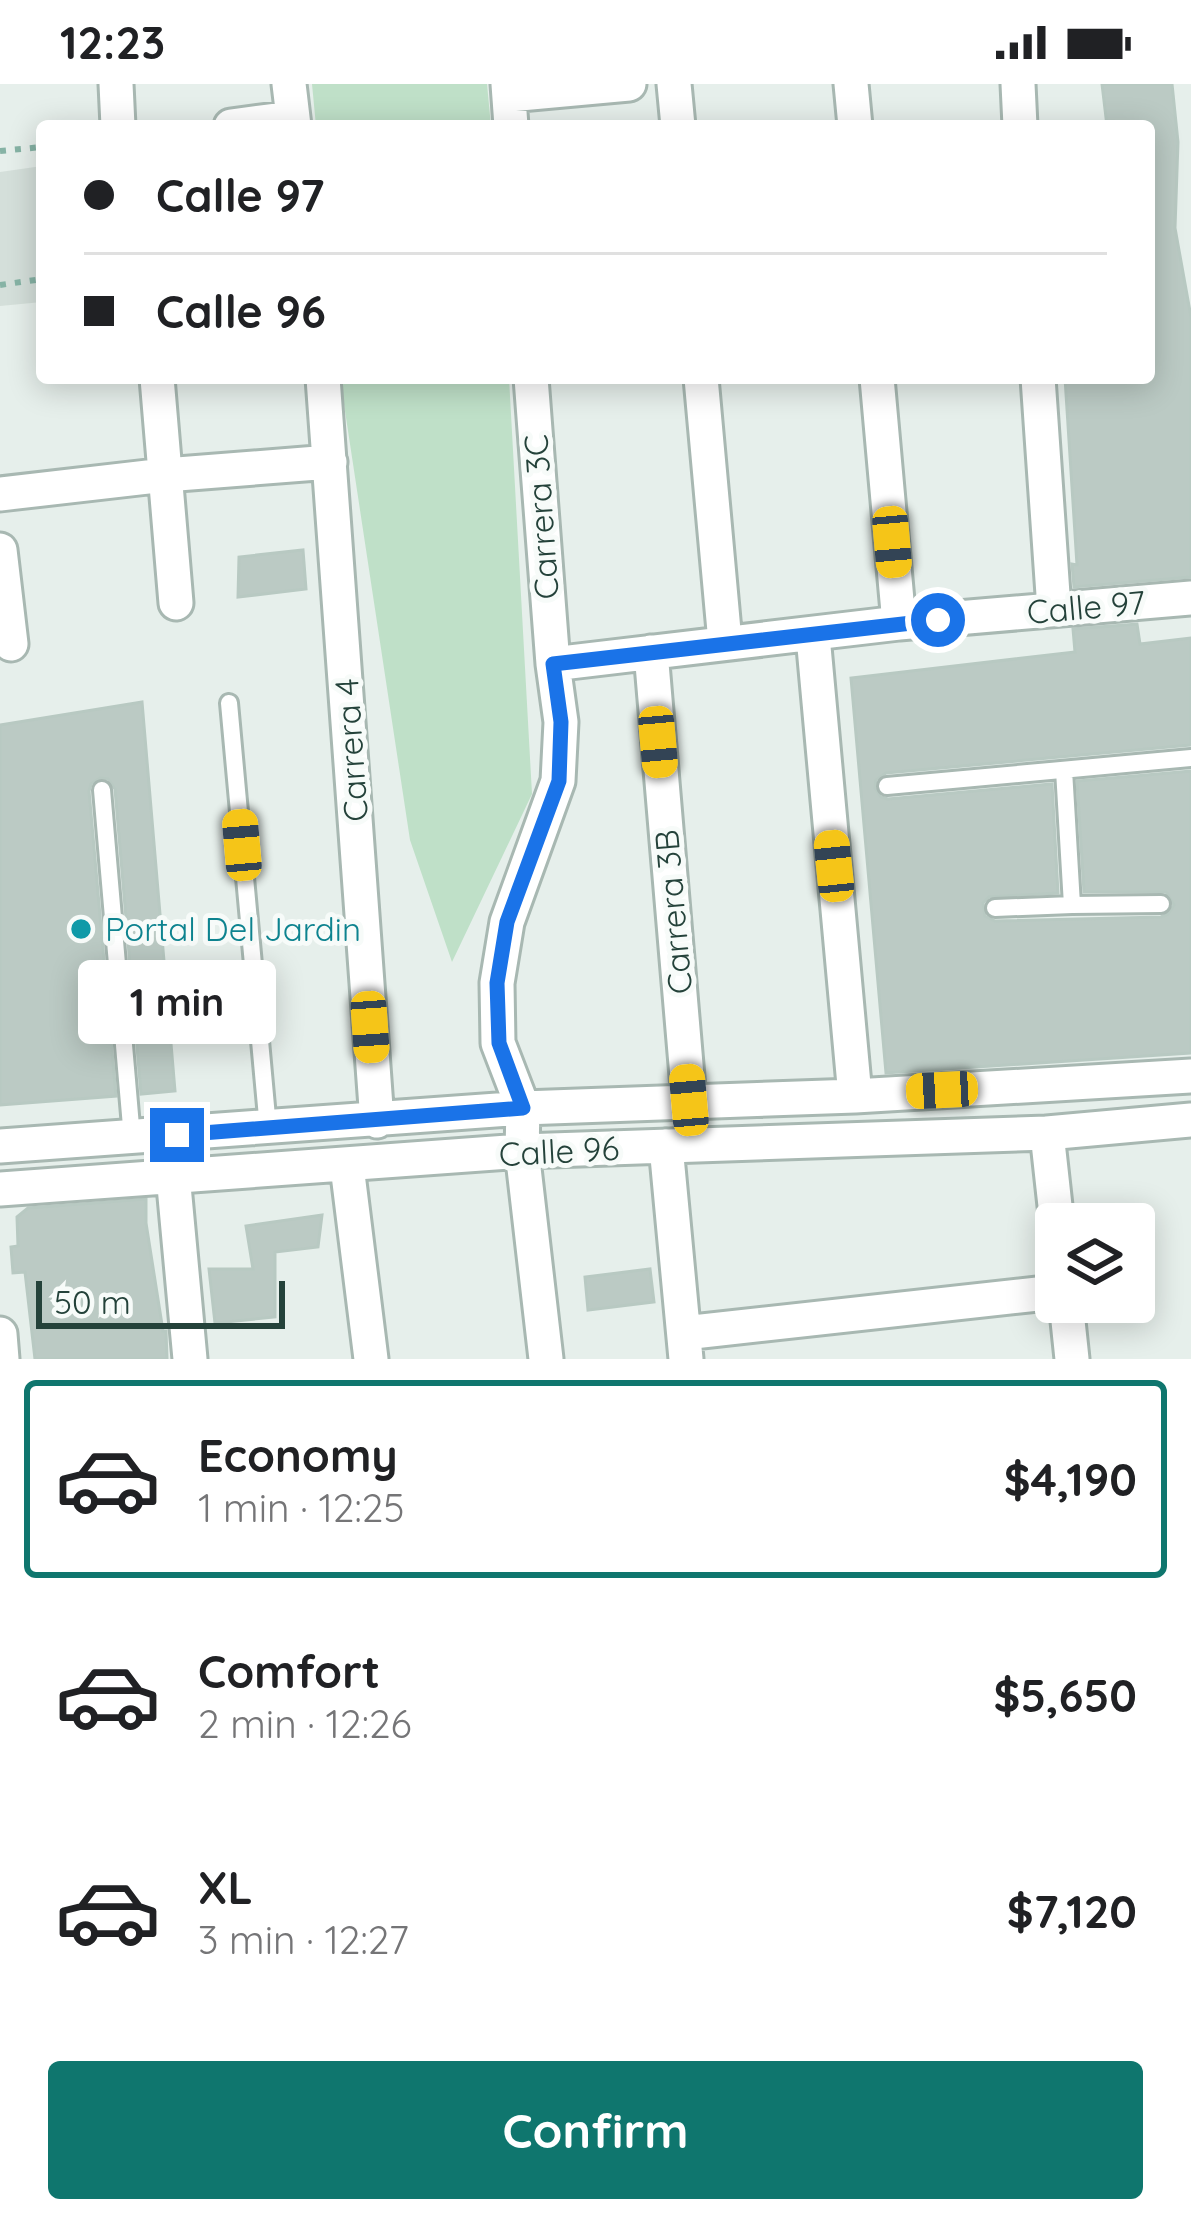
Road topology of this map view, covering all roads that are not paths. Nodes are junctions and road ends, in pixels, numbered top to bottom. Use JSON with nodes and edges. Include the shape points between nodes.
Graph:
{"nodes":[{"id":1,"x":116,"y":84,"type":"edge"},
{"id":2,"x":289,"y":84,"type":"edge"},
{"id":3,"x":628,"y":84,"type":"edge"},
{"id":4,"x":674,"y":84,"type":"edge"},
{"id":5,"x":851,"y":84,"type":"edge"},
{"id":6,"x":1018,"y":84,"type":"edge"},
{"id":7,"x":509,"y":102,"type":"edge"},
{"id":8,"x":118,"y":120,"type":"edge"},
{"id":9,"x":293,"y":120,"type":"edge"},
{"id":10,"x":677,"y":120,"type":"edge"},
{"id":11,"x":854,"y":120,"type":"edge"},
{"id":12,"x":1020,"y":120,"type":"edge"},
{"id":13,"x":157,"y":384,"type":"edge"},
{"id":14,"x":324,"y":384,"type":"edge"},
{"id":15,"x":531,"y":384,"type":"edge"},
{"id":16,"x":702,"y":384,"type":"edge"},
{"id":17,"x":879,"y":384,"type":"edge"},
{"id":18,"x":1038,"y":384,"type":"edge"},
{"id":19,"x":331,"y":462,"type":"junction"},
{"id":20,"x":165,"y":475,"type":"junction"},
{"id":21,"x":0,"y":494,"type":"edge"},
{"id":22,"x":0,"y":550,"type":"edge"},
{"id":23,"x":1191,"y":598,"type":"edge"},
{"id":24,"x":176,"y":604,"type":"dead end"},
{"id":25,"x":1054,"y":609,"type":"junction"},
{"id":26,"x":899,"y":623,"type":"junction"},
{"id":27,"x":812,"y":636,"type":"junction"},
{"id":28,"x":725,"y":642,"type":"junction"},
{"id":29,"x":11,"y":644,"type":"dead end"},
{"id":30,"x":651,"y":652,"type":"junction"},
{"id":31,"x":553,"y":664,"type":"junction"},
{"id":32,"x":229,"y":703,"type":"dead end"},
{"id":33,"x":1191,"y":758,"type":"edge"},
{"id":34,"x":1064,"y":770,"type":"junction"},
{"id":35,"x":887,"y":786,"type":"dead end"},
{"id":36,"x":102,"y":790,"type":"dead end"},
{"id":37,"x":1161,"y":904,"type":"dead end"},
{"id":38,"x":1072,"y":905,"type":"junction"},
{"id":39,"x":995,"y":908,"type":"dead end"},
{"id":40,"x":1191,"y":1076,"type":"edge"},
{"id":41,"x":855,"y":1096,"type":"junction"},
{"id":42,"x":689,"y":1100,"type":"junction"},
{"id":43,"x":523,"y":1108,"type":"junction"},
{"id":44,"x":1191,"y":1120,"type":"edge"},
{"id":45,"x":377,"y":1121,"type":"junction"},
{"id":46,"x":268,"y":1129,"type":"junction"},
{"id":47,"x":1047,"y":1132,"type":"junction"},
{"id":48,"x":132,"y":1138,"type":"junction"},
{"id":49,"x":0,"y":1146,"type":"edge"},
{"id":50,"x":665,"y":1146,"type":"junction"},
{"id":51,"x":522,"y":1151,"type":"junction"},
{"id":52,"x":347,"y":1166,"type":"junction"},
{"id":53,"x":172,"y":1175,"type":"junction"},
{"id":54,"x":0,"y":1189,"type":"edge"},
{"id":55,"x":1055,"y":1203,"type":"edge"},
{"id":56,"x":1035,"y":1295,"type":"edge"},
{"id":57,"x":1068,"y":1323,"type":"edge"},
{"id":58,"x":0,"y":1334,"type":"edge"},
{"id":59,"x":685,"y":1346,"type":"edge"},
{"id":60,"x":2,"y":1359,"type":"edge"},
{"id":61,"x":190,"y":1359,"type":"edge"},
{"id":62,"x":371,"y":1359,"type":"edge"},
{"id":63,"x":546,"y":1359,"type":"edge"},
{"id":64,"x":1072,"y":1359,"type":"edge"}],
"edges":[{"from":1,"to":8,"type":"street"},
{"from":2,"to":9,"type":"street"},
{"from":3,"to":7,"type":"street"},
{"from":4,"to":10,"type":"street"},
{"from":5,"to":11,"type":"street"},
{"from":6,"to":12,"type":"street"},
{"from":13,"to":20,"type":"street"},
{"from":14,"to":19,"type":"street","name":"Carrera 4"},
{"from":15,"to":31,"type":"street","name":"Carrera 3C"},
{"from":16,"to":28,"type":"street"},
{"from":17,"to":26,"type":"street"},
{"from":18,"to":25,"type":"street"},
{"from":19,"to":20,"type":"street"},
{"from":19,"to":45,"type":"street","name":"Carrera 4"},
{"from":20,"to":21,"type":"street"},
{"from":20,"to":24,"type":"street"},
{"from":22,"to":29,"type":"street"},
{"from":23,"to":25,"type":"street","name":"Calle 97"},
{"from":25,"to":26,"type":"street","name":"Calle 97"},
{"from":26,"to":27,"type":"street","name":"Calle 97"},
{"from":27,"to":28,"type":"street","name":"Calle 97"},
{"from":27,"to":41,"type":"street"},
{"from":28,"to":30,"type":"street","name":"Calle 97"},
{"from":30,"to":31,"type":"street","name":"Calle 97"},
{"from":30,"to":42,"type":"street","name":"Carrera 3B"},
{"from":31,"to":43,"type":"street","name":"Carrera 3C","via":[[559,781],[507,922],[497,983],[499,1043]]},
{"from":32,"to":46,"type":"lane"},
{"from":33,"to":34,"type":"lane"},
{"from":34,"to":35,"type":"lane"},
{"from":34,"to":38,"type":"lane"},
{"from":36,"to":48,"type":"lane"},
{"from":37,"to":38,"type":"lane"},
{"from":38,"to":39,"type":"lane"},
{"from":40,"to":41,"type":"street","name":"Calle 96"},
{"from":41,"to":42,"type":"street","name":"Calle 96"},
{"from":42,"to":43,"type":"street","name":"Calle 96"},
{"from":43,"to":45,"type":"street","name":"Calle 96"},
{"from":43,"to":51,"type":"street","name":"Carrera 3C"},
{"from":44,"to":47,"type":"street","name":"Calle 96"},
{"from":45,"to":46,"type":"street","name":"Calle 96"},
{"from":46,"to":48,"type":"street","name":"Calle 96"},
{"from":47,"to":50,"type":"street","name":"Calle 96"},
{"from":47,"to":55,"type":"street"},
{"from":48,"to":49,"type":"street","name":"Calle 96"},
{"from":50,"to":51,"type":"street","name":"Calle 96"},
{"from":50,"to":59,"type":"street"},
{"from":51,"to":52,"type":"street","name":"Calle 96"},
{"from":51,"to":63,"type":"street","name":"Carrera 3C"},
{"from":52,"to":53,"type":"street","name":"Calle 96"},
{"from":52,"to":62,"type":"street"},
{"from":53,"to":54,"type":"street","name":"Calle 96"},
{"from":53,"to":61,"type":"street"},
{"from":56,"to":59,"type":"street"},
{"from":57,"to":64,"type":"street"},
{"from":58,"to":60,"type":"street"}]}
